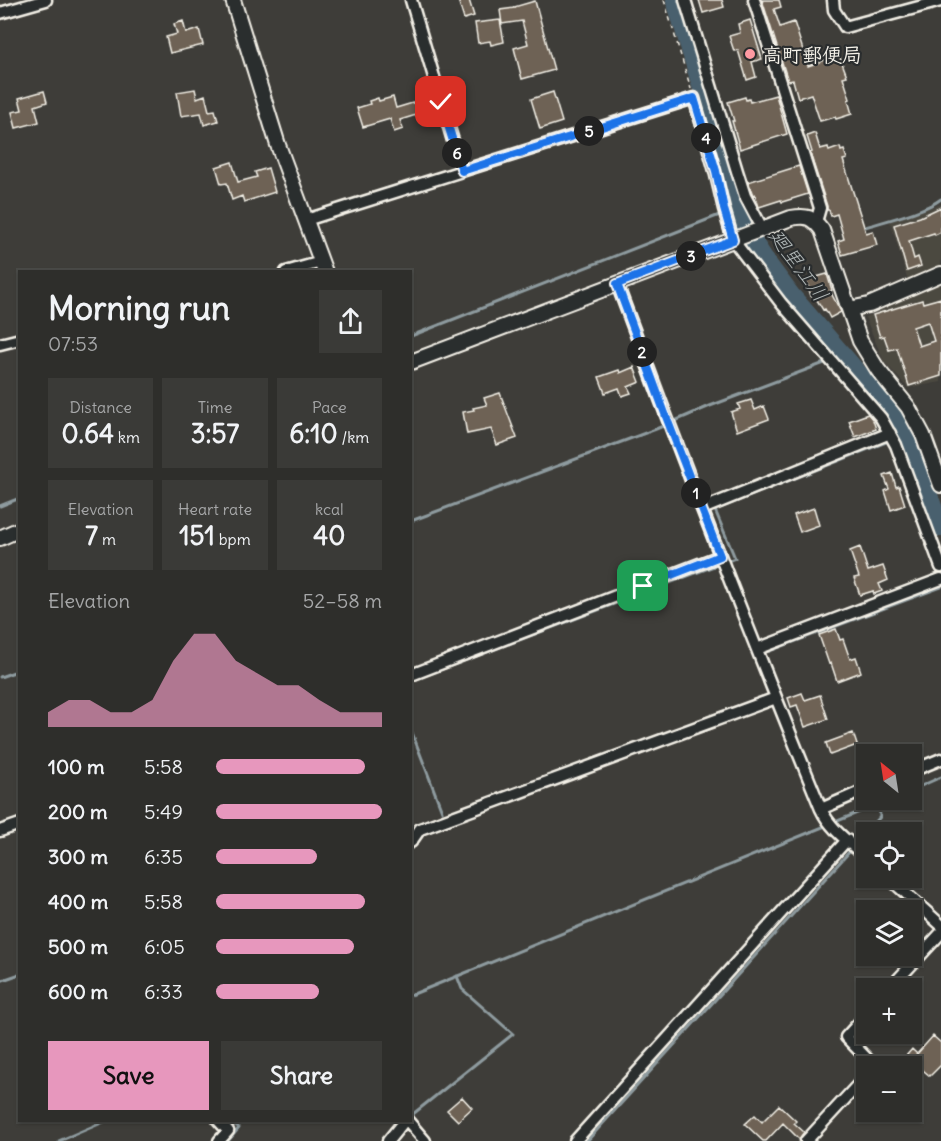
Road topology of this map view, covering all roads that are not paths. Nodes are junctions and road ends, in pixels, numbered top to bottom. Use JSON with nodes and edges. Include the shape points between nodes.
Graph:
{"nodes":[{"id":1,"x":46,"y":0,"type":"edge"},
{"id":2,"x":233,"y":0,"type":"edge"},
{"id":3,"x":411,"y":0,"type":"edge"},
{"id":4,"x":686,"y":0,"type":"edge"},
{"id":5,"x":754,"y":0,"type":"edge"},
{"id":6,"x":833,"y":0,"type":"edge"},
{"id":7,"x":941,"y":1,"type":"edge"},
{"id":8,"x":0,"y":13,"type":"edge"},
{"id":9,"x":462,"y":171,"type":"junction"},
{"id":10,"x":306,"y":220,"type":"junction"},
{"id":11,"x":816,"y":222,"type":"junction"},
{"id":12,"x":762,"y":228,"type":"junction"},
{"id":13,"x":733,"y":240,"type":"junction"},
{"id":14,"x":323,"y":267,"type":"edge"},
{"id":15,"x":301,"y":270,"type":"edge"},
{"id":16,"x":941,"y":274,"type":"edge"},
{"id":17,"x":617,"y":284,"type":"junction"},
{"id":18,"x":849,"y":309,"type":"junction"},
{"id":19,"x":18,"y":340,"type":"edge"},
{"id":20,"x":0,"y":344,"type":"edge"},
{"id":21,"x":412,"y":362,"type":"edge"},
{"id":22,"x":890,"y":433,"type":"junction"},
{"id":23,"x":941,"y":484,"type":"edge"},
{"id":24,"x":702,"y":508,"type":"junction"},
{"id":25,"x":18,"y":530,"type":"edge"},
{"id":26,"x":0,"y":538,"type":"edge"},
{"id":27,"x":722,"y":561,"type":"junction"},
{"id":28,"x":941,"y":567,"type":"edge"},
{"id":29,"x":941,"y":579,"type":"edge"},
{"id":30,"x":757,"y":649,"type":"junction"},
{"id":31,"x":412,"y":675,"type":"edge"},
{"id":32,"x":776,"y":698,"type":"junction"},
{"id":33,"x":941,"y":759,"type":"edge"},
{"id":34,"x":922,"y":767,"type":"edge"},
{"id":35,"x":856,"y":795,"type":"edge"},
{"id":36,"x":823,"y":813,"type":"junction"},
{"id":37,"x":18,"y":825,"type":"edge"},
{"id":38,"x":0,"y":831,"type":"edge"},
{"id":39,"x":412,"y":841,"type":"edge"},
{"id":40,"x":852,"y":844,"type":"junction"},
{"id":41,"x":856,"y":848,"type":"edge"},
{"id":42,"x":900,"y":888,"type":"edge"},
{"id":43,"x":941,"y":925,"type":"edge"},
{"id":44,"x":941,"y":933,"type":"edge"},
{"id":45,"x":899,"y":978,"type":"edge"},
{"id":46,"x":856,"y":1026,"type":"edge"},
{"id":47,"x":864,"y":1056,"type":"edge"},
{"id":48,"x":856,"y":1087,"type":"edge"},
{"id":49,"x":220,"y":1122,"type":"edge"},
{"id":50,"x":404,"y":1122,"type":"edge"},
{"id":51,"x":408,"y":1122,"type":"edge"},
{"id":52,"x":219,"y":1141,"type":"edge"},
{"id":53,"x":388,"y":1141,"type":"edge"},
{"id":54,"x":425,"y":1141,"type":"edge"},
{"id":55,"x":575,"y":1141,"type":"edge"},
{"id":56,"x":806,"y":1141,"type":"edge"}],
"edges":[{"from":1,"to":8,"type":"street"},
{"from":2,"to":10,"type":"street"},
{"from":3,"to":9,"type":"street"},
{"from":4,"to":12,"type":"street","via":[[745,196]]},
{"from":5,"to":11,"type":"street","via":[[820,208]]},
{"from":6,"to":7,"type":"street","via":[[834,10],[845,27]]},
{"from":9,"to":10,"type":"street"},
{"from":9,"to":13,"type":"street","via":[[694,98]]},
{"from":10,"to":14,"type":"street"},
{"from":11,"to":12,"type":"street","via":[[802,216]]},
{"from":11,"to":18,"type":"street"},
{"from":12,"to":13,"type":"street"},
{"from":13,"to":17,"type":"street"},
{"from":13,"to":22,"type":"street","via":[[780,303]]},
{"from":14,"to":15,"type":"street"},
{"from":16,"to":18,"type":"street","via":[[869,305]]},
{"from":17,"to":21,"type":"street"},
{"from":17,"to":24,"type":"street"},
{"from":18,"to":23,"type":"street","via":[[860,342],[908,407],[923,435]]},
{"from":19,"to":20,"type":"street"},
{"from":22,"to":24,"type":"street"},
{"from":22,"to":28,"type":"street"},
{"from":24,"to":27,"type":"street"},
{"from":25,"to":26,"type":"street"},
{"from":27,"to":30,"type":"street"},
{"from":27,"to":31,"type":"street"},
{"from":29,"to":30,"type":"street"},
{"from":30,"to":32,"type":"street"},
{"from":32,"to":36,"type":"street"},
{"from":32,"to":39,"type":"street","via":[[420,829]]},
{"from":33,"to":34,"type":"street"},
{"from":35,"to":36,"type":"street"},
{"from":36,"to":40,"type":"street"},
{"from":37,"to":38,"type":"street"},
{"from":40,"to":41,"type":"street"},
{"from":40,"to":55,"type":"street"},
{"from":42,"to":43,"type":"street"},
{"from":44,"to":45,"type":"street"},
{"from":46,"to":47,"type":"street","via":[[846,1037]]},
{"from":48,"to":56,"type":"street"},
{"from":49,"to":52,"type":"street","via":[[228,1131]]},
{"from":50,"to":53,"type":"street"},
{"from":51,"to":54,"type":"street"}]}
